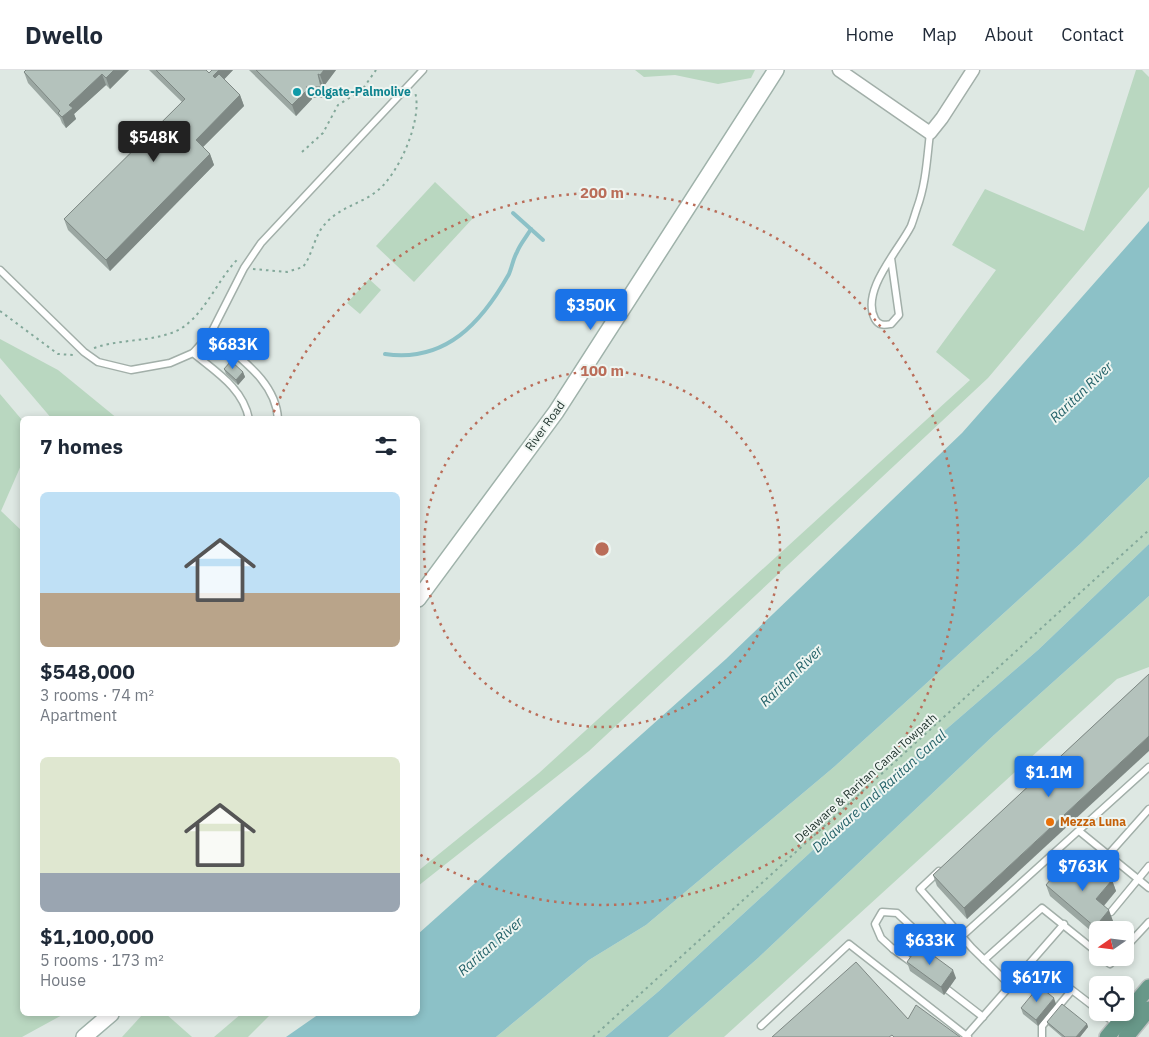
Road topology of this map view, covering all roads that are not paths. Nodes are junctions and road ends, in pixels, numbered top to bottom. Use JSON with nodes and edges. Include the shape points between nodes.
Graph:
{"nodes":[{"id":1,"x":423,"y":70,"type":"edge"},
{"id":2,"x":776,"y":70,"type":"edge"},
{"id":3,"x":839,"y":70,"type":"edge"},
{"id":4,"x":973,"y":70,"type":"edge"},
{"id":5,"x":930,"y":133,"type":"junction"},
{"id":6,"x":891,"y":258,"type":"junction"},
{"id":7,"x":0,"y":270,"type":"edge"},
{"id":8,"x":211,"y":333,"type":"junction"},
{"id":9,"x":193,"y":353,"type":"junction"},
{"id":10,"x":248,"y":416,"type":"edge"},
{"id":11,"x":278,"y":416,"type":"edge"},
{"id":12,"x":420,"y":596,"type":"edge"},
{"id":13,"x":1149,"y":767,"type":"edge"},
{"id":14,"x":1149,"y":810,"type":"edge"},
{"id":15,"x":1079,"y":831,"type":"junction"},
{"id":16,"x":1108,"y":855,"type":"junction"},
{"id":17,"x":947,"y":864,"type":"edge"},
{"id":18,"x":1149,"y":866,"type":"edge"},
{"id":19,"x":1083,"y":877,"type":"edge"},
{"id":20,"x":1138,"y":879,"type":"junction"},
{"id":21,"x":1149,"y":888,"type":"edge"},
{"id":22,"x":1111,"y":912,"type":"dead end"},
{"id":23,"x":1149,"y":922,"type":"edge"},
{"id":24,"x":1064,"y":924,"type":"junction"},
{"id":25,"x":961,"y":937,"type":"junction"},
{"id":26,"x":1134,"y":938,"type":"edge"},
{"id":27,"x":926,"y":941,"type":"junction"},
{"id":28,"x":966,"y":942,"type":"junction"},
{"id":29,"x":1089,"y":945,"type":"edge"},
{"id":30,"x":893,"y":949,"type":"junction"},
{"id":31,"x":984,"y":960,"type":"junction"},
{"id":32,"x":914,"y":964,"type":"edge"},
{"id":33,"x":1010,"y":986,"type":"junction"},
{"id":34,"x":1149,"y":987,"type":"edge"},
{"id":35,"x":948,"y":990,"type":"dead end"},
{"id":36,"x":1089,"y":1003,"type":"edge"},
{"id":37,"x":1149,"y":1009,"type":"edge"},
{"id":38,"x":110,"y":1016,"type":"edge"},
{"id":39,"x":983,"y":1017,"type":"junction"},
{"id":40,"x":1111,"y":1021,"type":"edge"},
{"id":41,"x":761,"y":1026,"type":"dead end"},
{"id":42,"x":1122,"y":1031,"type":"edge"},
{"id":43,"x":84,"y":1037,"type":"edge"},
{"id":44,"x":967,"y":1037,"type":"edge"},
{"id":45,"x":1042,"y":1037,"type":"edge"},
{"id":46,"x":1107,"y":1037,"type":"edge"}],
"edges":[{"from":1,"to":8,"type":"lane","via":[[261,243],[244,268]]},
{"from":2,"to":12,"type":"main road","name":"River Road","via":[[556,412]]},
{"from":3,"to":5,"type":"street"},
{"from":4,"to":5,"type":"street"},
{"from":5,"to":6,"type":"lane","via":[[918,206],[911,227]]},
{"from":6,"to":6,"type":"lane","via":[[899,315],[891,324],[883,325],[872,314],[871,304],[879,278]]},
{"from":7,"to":9,"type":"lane","via":[[98,362],[131,370],[170,363]]},
{"from":8,"to":9,"type":"lane"},
{"from":8,"to":11,"type":"lane","via":[[269,387]]},
{"from":9,"to":10,"type":"lane","via":[[237,391]]},
{"from":13,"to":15,"type":"lane"},
{"from":14,"to":16,"type":"lane"},
{"from":15,"to":16,"type":"lane"},
{"from":15,"to":25,"type":"lane"},
{"from":16,"to":19,"type":"lane"},
{"from":16,"to":20,"type":"lane"},
{"from":17,"to":25,"type":"lane","via":[[920,889]]},
{"from":18,"to":20,"type":"lane"},
{"from":20,"to":21,"type":"lane"},
{"from":20,"to":22,"type":"lane"},
{"from":23,"to":26,"type":"lane"},
{"from":24,"to":29,"type":"lane"},
{"from":24,"to":31,"type":"lane","via":[[1042,908]]},
{"from":24,"to":33,"type":"lane"},
{"from":25,"to":28,"type":"lane"},
{"from":27,"to":28,"type":"lane","via":[[944,949]]},
{"from":27,"to":30,"type":"lane"},
{"from":27,"to":30,"type":"lane","via":[[897,913],[882,912],[875,924],[881,938]]},
{"from":28,"to":31,"type":"lane"},
{"from":30,"to":32,"type":"lane"},
{"from":31,"to":33,"type":"lane"},
{"from":33,"to":39,"type":"lane"},
{"from":34,"to":42,"type":"main road"},
{"from":35,"to":39,"type":"lane"},
{"from":36,"to":45,"type":"lane","via":[[1072,990],[1042,1026]]},
{"from":37,"to":42,"type":"main road"},
{"from":38,"to":43,"type":"main road"},
{"from":39,"to":44,"type":"lane"},
{"from":40,"to":42,"type":"lane"},
{"from":41,"to":44,"type":"lane","via":[[849,944]]},
{"from":42,"to":46,"type":"main road"}]}
